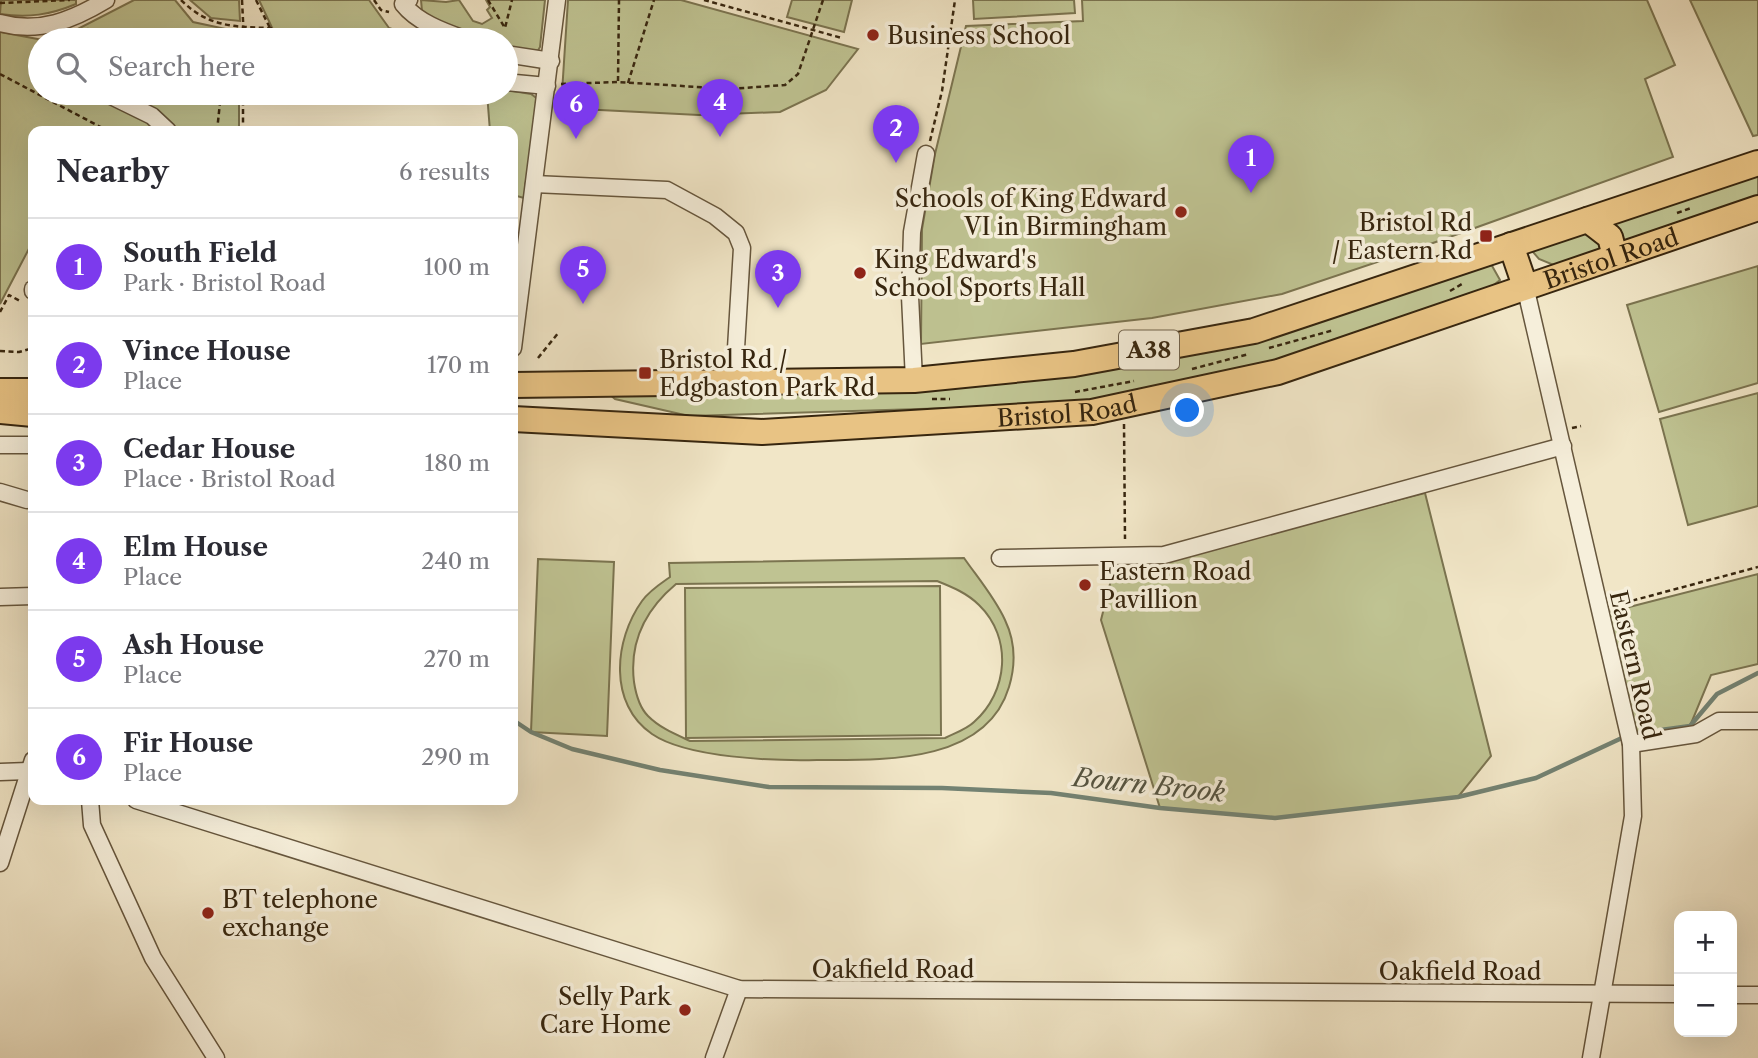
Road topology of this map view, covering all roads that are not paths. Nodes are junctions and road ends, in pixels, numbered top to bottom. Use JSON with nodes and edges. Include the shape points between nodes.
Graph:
{"nodes":[{"id":1,"x":106,"y":0,"type":"edge"},
{"id":2,"x":409,"y":0,"type":"edge"},
{"id":3,"x":557,"y":0,"type":"edge"},
{"id":4,"x":0,"y":23,"type":"edge"},
{"id":5,"x":28,"y":28,"type":"edge"},
{"id":6,"x":60,"y":28,"type":"edge"},
{"id":7,"x":436,"y":28,"type":"edge"},
{"id":8,"x":518,"y":56,"type":"edge"},
{"id":9,"x":551,"y":61,"type":"junction"},
{"id":10,"x":518,"y":83,"type":"edge"},
{"id":11,"x":547,"y":86,"type":"junction"},
{"id":12,"x":130,"y":105,"type":"edge"},
{"id":13,"x":163,"y":126,"type":"edge"},
{"id":14,"x":926,"y":154,"type":"road end"},
{"id":15,"x":1758,"y":163,"type":"edge"},
{"id":16,"x":534,"y":184,"type":"junction"},
{"id":17,"x":518,"y":208,"type":"edge"},
{"id":18,"x":531,"y":208,"type":"junction"},
{"id":19,"x":1758,"y":208,"type":"edge"},
{"id":20,"x":1588,"y":220,"type":"junction"},
{"id":21,"x":1511,"y":245,"type":"junction"},
{"id":22,"x":1615,"y":256,"type":"junction"},
{"id":23,"x":1525,"y":286,"type":"junction"},
{"id":24,"x":518,"y":309,"type":"edge"},
{"id":25,"x":914,"y":380,"type":"junction"},
{"id":26,"x":734,"y":382,"type":"junction"},
{"id":27,"x":518,"y":385,"type":"edge"},
{"id":28,"x":0,"y":391,"type":"edge"},
{"id":29,"x":28,"y":391,"type":"edge"},
{"id":30,"x":518,"y":403,"type":"edge"},
{"id":31,"x":0,"y":411,"type":"edge"},
{"id":32,"x":28,"y":414,"type":"edge"},
{"id":33,"x":518,"y":419,"type":"edge"},
{"id":34,"x":703,"y":429,"type":"junction"},
{"id":35,"x":0,"y":445,"type":"edge"},
{"id":36,"x":28,"y":445,"type":"edge"},
{"id":37,"x":1563,"y":446,"type":"junction"},
{"id":38,"x":0,"y":492,"type":"edge"},
{"id":39,"x":27,"y":500,"type":"dead end"},
{"id":40,"x":1000,"y":558,"type":"dead end"},
{"id":41,"x":28,"y":596,"type":"edge"},
{"id":42,"x":0,"y":597,"type":"edge"},
{"id":43,"x":1758,"y":721,"type":"edge"},
{"id":44,"x":1631,"y":744,"type":"junction"},
{"id":45,"x":28,"y":766,"type":"edge"},
{"id":46,"x":0,"y":772,"type":"edge"},
{"id":47,"x":28,"y":774,"type":"edge"},
{"id":48,"x":90,"y":805,"type":"edge"},
{"id":49,"x":152,"y":805,"type":"edge"},
{"id":50,"x":0,"y":863,"type":"edge"},
{"id":51,"x":739,"y":989,"type":"junction"},
{"id":52,"x":1604,"y":994,"type":"junction"},
{"id":53,"x":1674,"y":995,"type":"edge"},
{"id":54,"x":1737,"y":995,"type":"edge"},
{"id":55,"x":1758,"y":995,"type":"edge"},
{"id":56,"x":216,"y":1058,"type":"edge"},
{"id":57,"x":715,"y":1058,"type":"edge"},
{"id":58,"x":1591,"y":1058,"type":"edge"}],
"edges":[{"from":1,"to":6,"type":"street"},
{"from":2,"to":7,"type":"street","via":[[403,4],[409,12]]},
{"from":3,"to":9,"type":"street"},
{"from":4,"to":5,"type":"street"},
{"from":8,"to":9,"type":"street"},
{"from":9,"to":11,"type":"street"},
{"from":10,"to":11,"type":"street"},
{"from":11,"to":16,"type":"street"},
{"from":12,"to":13,"type":"street"},
{"from":14,"to":25,"type":"street","via":[[912,232]]},
{"from":15,"to":20,"type":"highway","name":"Bristol Road","number":"A38"},
{"from":16,"to":18,"type":"street"},
{"from":16,"to":26,"type":"street","via":[[667,190],[736,233],[742,247]]},
{"from":17,"to":18,"type":"street"},
{"from":18,"to":24,"type":"street"},
{"from":19,"to":22,"type":"highway","name":"Bristol Road","number":"A38"},
{"from":20,"to":21,"type":"highway","name":"Bristol Road","number":"A38"},
{"from":20,"to":22,"type":"highway","via":[[1610,237]]},
{"from":21,"to":23,"type":"highway"},
{"from":21,"to":25,"type":"highway","name":"Bristol Road","number":"A38","via":[[1254,331],[1074,364]]},
{"from":22,"to":23,"type":"highway","name":"Bristol Road","number":"A38"},
{"from":23,"to":34,"type":"highway","name":"Bristol Road","number":"A38","via":[[1278,372],[1092,412],[762,432]]},
{"from":23,"to":37,"type":"street","name":"Eastern Road"},
{"from":25,"to":26,"type":"highway","name":"Bristol Road","number":"A38"},
{"from":26,"to":27,"type":"highway","name":"Bristol Road","number":"A38"},
{"from":28,"to":29,"type":"highway"},
{"from":30,"to":34,"type":"highway","via":[[525,408],[660,415]]},
{"from":31,"to":32,"type":"highway"},
{"from":33,"to":34,"type":"highway","name":"Bristol Road","number":"A38"},
{"from":35,"to":36,"type":"street"},
{"from":37,"to":40,"type":"street","via":[[1164,555]]},
{"from":37,"to":44,"type":"street","name":"Eastern Road"},
{"from":38,"to":39,"type":"street"},
{"from":41,"to":42,"type":"street"},
{"from":43,"to":44,"type":"street","via":[[1719,721],[1696,734]]},
{"from":44,"to":52,"type":"street","name":"Eastern Road","via":[[1633,816]]},
{"from":45,"to":46,"type":"street"},
{"from":47,"to":50,"type":"street"},
{"from":48,"to":56,"type":"street","via":[[92,825],[153,958]]},
{"from":49,"to":51,"type":"street","name":"Oakfield Road"},
{"from":51,"to":52,"type":"street","name":"Oakfield Road"},
{"from":51,"to":57,"type":"street"},
{"from":52,"to":53,"type":"street","name":"Oakfield Road"},
{"from":52,"to":58,"type":"street","name":"Eastern Road"},
{"from":54,"to":55,"type":"street"}]}
